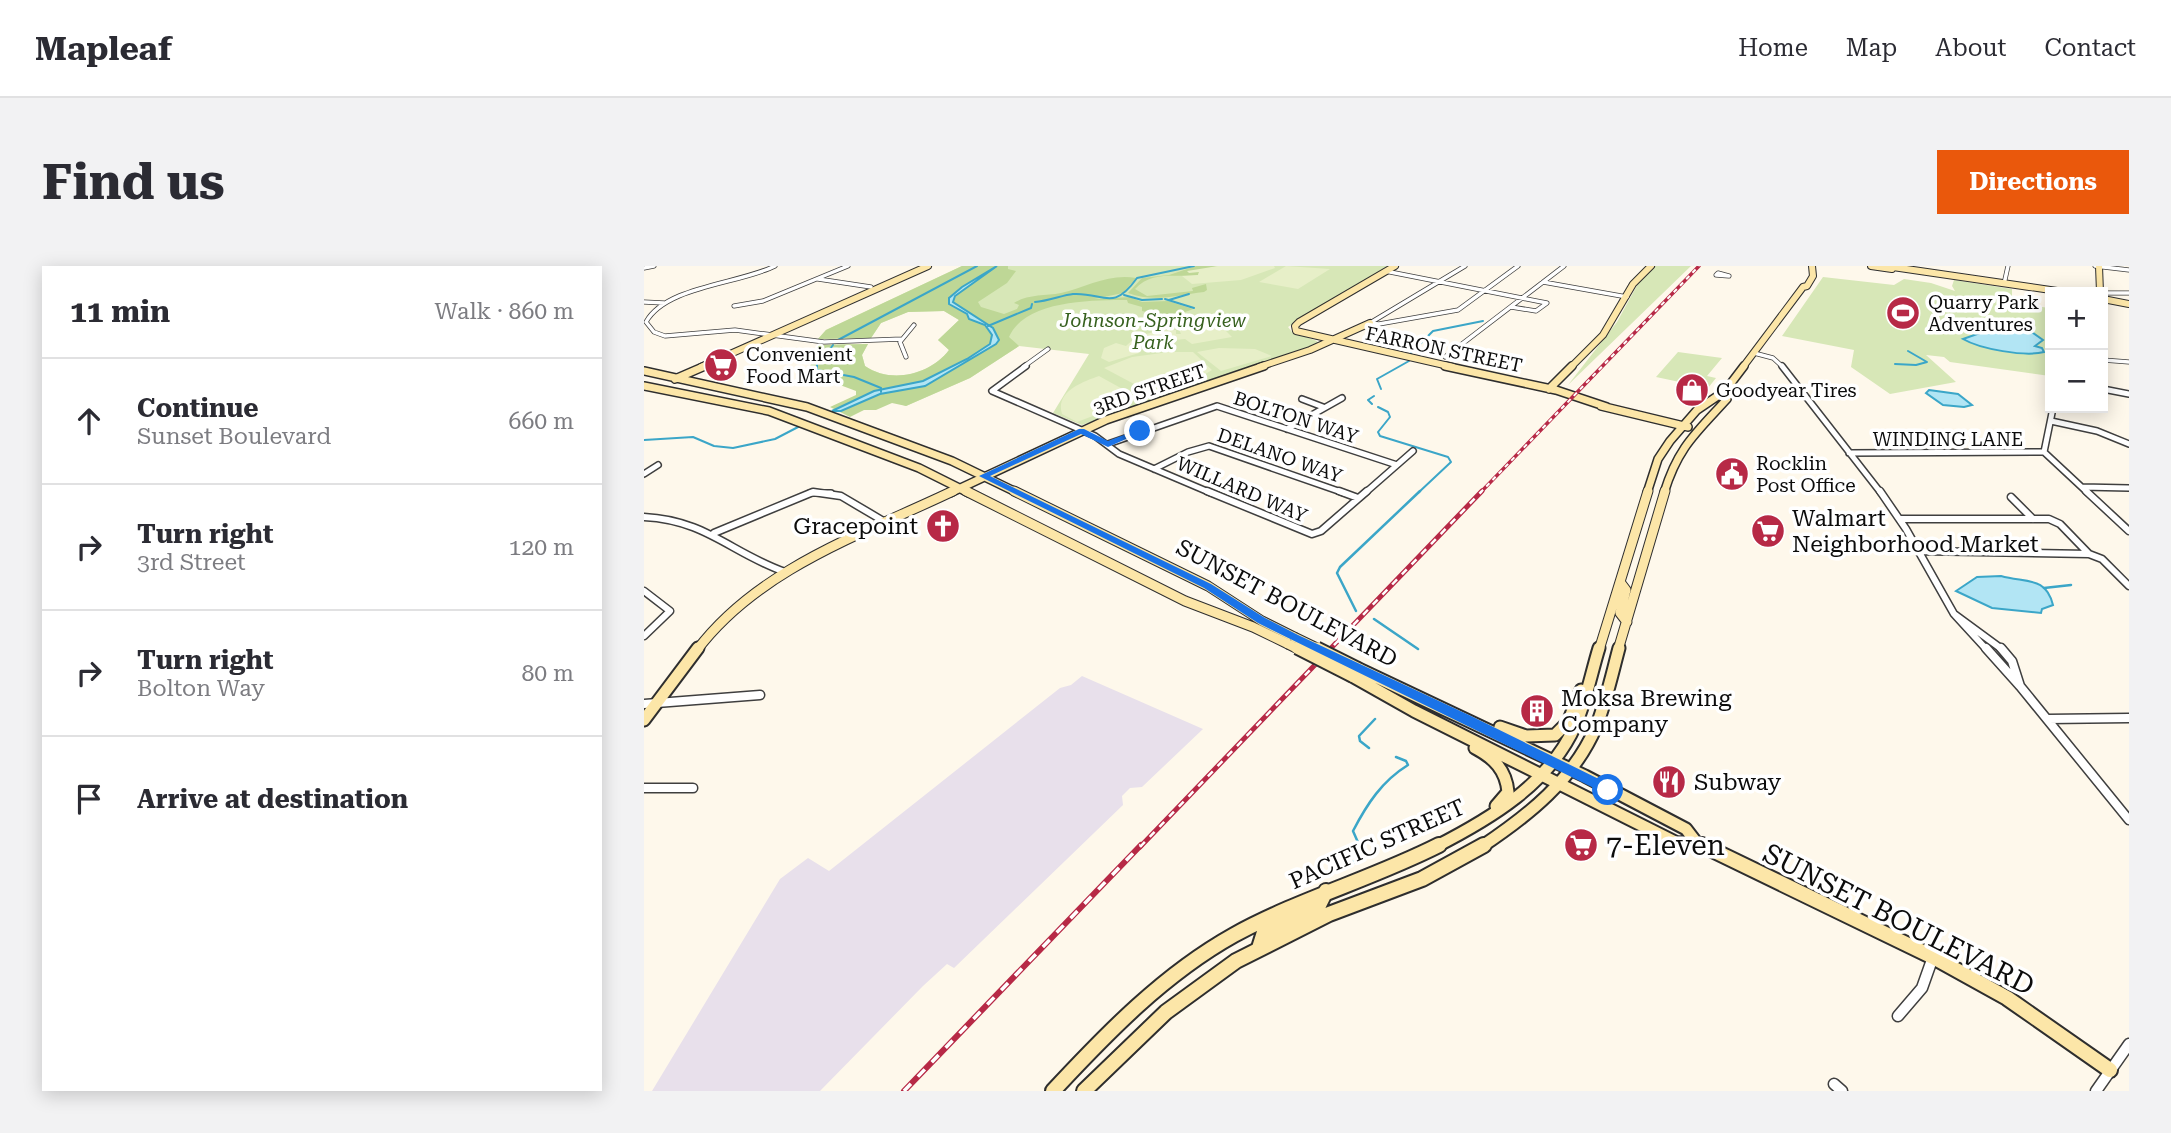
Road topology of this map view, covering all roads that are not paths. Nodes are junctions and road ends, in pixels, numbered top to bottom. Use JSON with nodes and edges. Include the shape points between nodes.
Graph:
{"nodes":[{"id":1,"x":653,"y":266,"type":"edge"},
{"id":2,"x":775,"y":266,"type":"edge"},
{"id":3,"x":848,"y":266,"type":"edge"},
{"id":4,"x":918,"y":266,"type":"edge"},
{"id":5,"x":928,"y":266,"type":"edge"},
{"id":6,"x":1395,"y":266,"type":"edge"},
{"id":7,"x":1465,"y":266,"type":"edge"},
{"id":8,"x":1518,"y":266,"type":"edge"},
{"id":9,"x":1564,"y":266,"type":"edge"},
{"id":10,"x":1640,"y":266,"type":"edge"},
{"id":11,"x":1806,"y":266,"type":"edge"},
{"id":12,"x":1812,"y":266,"type":"edge"},
{"id":13,"x":1871,"y":266,"type":"edge"},
{"id":14,"x":2008,"y":266,"type":"edge"},
{"id":15,"x":2098,"y":266,"type":"edge"},
{"id":16,"x":1650,"y":267,"type":"edge"},
{"id":17,"x":1886,"y":267,"type":"edge"},
{"id":18,"x":644,"y":268,"type":"edge"},
{"id":19,"x":1728,"y":268,"type":"dead end"},
{"id":20,"x":1820,"y":268,"type":"dead end"},
{"id":21,"x":1913,"y":268,"type":"edge"},
{"id":22,"x":2129,"y":270,"type":"edge"},
{"id":23,"x":1385,"y":271,"type":"junction"},
{"id":24,"x":1724,"y":274,"type":"dead end"},
{"id":25,"x":1813,"y":275,"type":"junction"},
{"id":26,"x":1952,"y":276,"type":"junction"},
{"id":27,"x":817,"y":279,"type":"junction"},
{"id":28,"x":1441,"y":282,"type":"junction"},
{"id":29,"x":1543,"y":282,"type":"junction"},
{"id":30,"x":2004,"y":284,"type":"junction"},
{"id":31,"x":871,"y":287,"type":"junction"},
{"id":32,"x":1803,"y":287,"type":"junction"},
{"id":33,"x":2101,"y":287,"type":"edge"},
{"id":34,"x":879,"y":288,"type":"junction"},
{"id":35,"x":1485,"y":290,"type":"junction"},
{"id":36,"x":2045,"y":291,"type":"edge"},
{"id":37,"x":2108,"y":292,"type":"edge"},
{"id":38,"x":2129,"y":293,"type":"edge"},
{"id":39,"x":1525,"y":297,"type":"junction"},
{"id":40,"x":1627,"y":297,"type":"junction"},
{"id":41,"x":2108,"y":300,"type":"edge"},
{"id":42,"x":644,"y":302,"type":"edge"},
{"id":43,"x":664,"y":303,"type":"junction"},
{"id":44,"x":2129,"y":303,"type":"edge"},
{"id":45,"x":734,"y":306,"type":"dead end"},
{"id":46,"x":1511,"y":307,"type":"junction"},
{"id":47,"x":1370,"y":323,"type":"junction"},
{"id":48,"x":914,"y":325,"type":"dead end"},
{"id":49,"x":765,"y":334,"type":"junction"},
{"id":50,"x":773,"y":335,"type":"junction"},
{"id":51,"x":902,"y":339,"type":"junction"},
{"id":52,"x":1332,"y":341,"type":"junction"},
{"id":53,"x":1048,"y":349,"type":"dead end"},
{"id":54,"x":1754,"y":353,"type":"junction"},
{"id":55,"x":906,"y":356,"type":"dead end"},
{"id":56,"x":2108,"y":360,"type":"edge"},
{"id":57,"x":2129,"y":362,"type":"edge"},
{"id":58,"x":1436,"y":363,"type":"junction"},
{"id":59,"x":644,"y":371,"type":"edge"},
{"id":60,"x":666,"y":377,"type":"junction"},
{"id":61,"x":674,"y":379,"type":"junction"},
{"id":62,"x":646,"y":388,"type":"edge"},
{"id":63,"x":1549,"y":389,"type":"junction"},
{"id":64,"x":2108,"y":390,"type":"edge"},
{"id":65,"x":1726,"y":391,"type":"junction"},
{"id":66,"x":2129,"y":394,"type":"edge"},
{"id":67,"x":1342,"y":398,"type":"dead end"},
{"id":68,"x":1302,"y":399,"type":"dead end"},
{"id":69,"x":1323,"y":407,"type":"junction"},
{"id":70,"x":814,"y":409,"type":"junction"},
{"id":71,"x":2052,"y":413,"type":"edge"},
{"id":72,"x":791,"y":418,"type":"junction"},
{"id":73,"x":2051,"y":421,"type":"junction"},
{"id":74,"x":1684,"y":426,"type":"junction"},
{"id":75,"x":1287,"y":429,"type":"junction"},
{"id":76,"x":1081,"y":430,"type":"junction"},
{"id":77,"x":1700,"y":430,"type":"junction"},
{"id":78,"x":1108,"y":444,"type":"junction"},
{"id":79,"x":2129,"y":444,"type":"edge"},
{"id":80,"x":1413,"y":451,"type":"dead end"},
{"id":81,"x":2043,"y":452,"type":"junction"},
{"id":82,"x":1849,"y":453,"type":"junction"},
{"id":83,"x":1397,"y":464,"type":"junction"},
{"id":84,"x":658,"y":465,"type":"dead end"},
{"id":85,"x":1154,"y":469,"type":"junction"},
{"id":86,"x":644,"y":474,"type":"edge"},
{"id":87,"x":983,"y":476,"type":"junction"},
{"id":88,"x":961,"y":487,"type":"junction"},
{"id":89,"x":2081,"y":487,"type":"junction"},
{"id":90,"x":2129,"y":488,"type":"edge"},
{"id":91,"x":1357,"y":498,"type":"junction"},
{"id":92,"x":2011,"y":498,"type":"dead end"},
{"id":93,"x":644,"y":517,"type":"edge"},
{"id":94,"x":1899,"y":519,"type":"junction"},
{"id":95,"x":2032,"y":519,"type":"junction"},
{"id":96,"x":885,"y":522,"type":"junction"},
{"id":97,"x":2129,"y":531,"type":"edge"},
{"id":98,"x":714,"y":533,"type":"junction"},
{"id":99,"x":1919,"y":551,"type":"junction"},
{"id":100,"x":2089,"y":554,"type":"junction"},
{"id":101,"x":785,"y":572,"type":"junction"},
{"id":102,"x":1620,"y":582,"type":"junction"},
{"id":103,"x":2129,"y":586,"type":"edge"},
{"id":104,"x":644,"y":591,"type":"edge"},
{"id":105,"x":1954,"y":614,"type":"junction"},
{"id":106,"x":1627,"y":622,"type":"junction"},
{"id":107,"x":644,"y":636,"type":"edge"},
{"id":108,"x":1291,"y":640,"type":"junction"},
{"id":109,"x":1355,"y":672,"type":"junction"},
{"id":110,"x":1589,"y":685,"type":"junction"},
{"id":111,"x":2020,"y":686,"type":"junction"},
{"id":112,"x":760,"y":695,"type":"dead end"},
{"id":113,"x":657,"y":702,"type":"junction"},
{"id":114,"x":644,"y":704,"type":"edge"},
{"id":115,"x":2129,"y":718,"type":"edge"},
{"id":116,"x":1467,"y":719,"type":"junction"},
{"id":117,"x":2048,"y":719,"type":"junction"},
{"id":118,"x":644,"y":720,"type":"edge"},
{"id":119,"x":1454,"y":730,"type":"junction"},
{"id":120,"x":1555,"y":761,"type":"junction"},
{"id":121,"x":1572,"y":770,"type":"junction"},
{"id":122,"x":1544,"y":775,"type":"junction"},
{"id":123,"x":1560,"y":784,"type":"junction"},
{"id":124,"x":644,"y":788,"type":"edge"},
{"id":125,"x":693,"y":788,"type":"dead end"},
{"id":126,"x":2129,"y":820,"type":"edge"},
{"id":127,"x":1483,"y":821,"type":"junction"},
{"id":128,"x":1696,"y":842,"type":"junction"},
{"id":129,"x":1326,"y":891,"type":"junction"},
{"id":130,"x":1259,"y":948,"type":"junction"},
{"id":131,"x":1933,"y":957,"type":"junction"},
{"id":132,"x":1155,"y":991,"type":"junction"},
{"id":133,"x":1171,"y":1007,"type":"junction"},
{"id":134,"x":1898,"y":1016,"type":"dead end"},
{"id":135,"x":2129,"y":1044,"type":"edge"},
{"id":136,"x":2110,"y":1070,"type":"junction"},
{"id":137,"x":1053,"y":1091,"type":"edge"},
{"id":138,"x":1084,"y":1091,"type":"edge"},
{"id":139,"x":2096,"y":1091,"type":"edge"}],
"edges":[{"from":1,"to":18,"type":"street"},
{"from":2,"to":43,"type":"street"},
{"from":3,"to":27,"type":"street"},
{"from":4,"to":31,"type":"main road"},
{"from":5,"to":34,"type":"main road"},
{"from":6,"to":23,"type":"main road"},
{"from":7,"to":28,"type":"street"},
{"from":8,"to":35,"type":"street","name":"3RD STREET"},
{"from":9,"to":29,"type":"street"},
{"from":10,"to":16,"type":"street"},
{"from":11,"to":32,"type":"main road","name":"PACIFIC STREET"},
{"from":12,"to":25,"type":"main road"},
{"from":13,"to":17,"type":"main road"},
{"from":14,"to":30,"type":"street"},
{"from":15,"to":22,"type":"street"},
{"from":15,"to":33,"type":"main road"},
{"from":16,"to":40,"type":"main road"},
{"from":17,"to":21,"type":"main road"},
{"from":17,"to":26,"type":"main road"},
{"from":19,"to":24,"type":"street"},
{"from":20,"to":25,"type":"main road","name":"PACIFIC STREET"},
{"from":21,"to":26,"type":"main road"},
{"from":23,"to":28,"type":"street"},
{"from":23,"to":52,"type":"main road","name":"FARRON STREET","via":[[1295,326],[1301,334]]},
{"from":25,"to":32,"type":"main road","name":"PACIFIC STREET"},
{"from":26,"to":30,"type":"main road"},
{"from":27,"to":31,"type":"street"},
{"from":27,"to":45,"type":"street","via":[[762,301]]},
{"from":28,"to":35,"type":"street"},
{"from":28,"to":47,"type":"street"},
{"from":29,"to":39,"type":"street"},
{"from":29,"to":40,"type":"street"},
{"from":30,"to":36,"type":"main road"},
{"from":31,"to":34,"type":"main road"},
{"from":31,"to":49,"type":"main road"},
{"from":32,"to":54,"type":"main road","name":"PACIFIC STREET"},
{"from":34,"to":50,"type":"main road"},
{"from":35,"to":39,"type":"street"},
{"from":35,"to":47,"type":"street","name":"3RD STREET","via":[[1450,312]]},
{"from":37,"to":38,"type":"street"},
{"from":39,"to":46,"type":"street"},
{"from":39,"to":46,"type":"street","via":[[1547,304],[1536,311]]},
{"from":40,"to":63,"type":"main road","via":[[1603,335]]},
{"from":41,"to":44,"type":"main road"},
{"from":42,"to":43,"type":"street"},
{"from":43,"to":49,"type":"street","via":[[646,319],[658,334],[735,330]]},
{"from":46,"to":58,"type":"street"},
{"from":47,"to":52,"type":"main road","name":"3RD STREET"},
{"from":48,"to":51,"type":"street"},
{"from":49,"to":50,"type":"street"},
{"from":49,"to":60,"type":"main road"},
{"from":50,"to":51,"type":"street","via":[[824,342]]},
{"from":50,"to":61,"type":"main road"},
{"from":51,"to":55,"type":"street"},
{"from":52,"to":58,"type":"main road","name":"FARRON STREET"},
{"from":52,"to":76,"type":"main road","name":"3RD STREET"},
{"from":53,"to":76,"type":"street","name":"WILLARD WAY","via":[[992,391]]},
{"from":54,"to":65,"type":"main road","name":"PACIFIC STREET"},
{"from":54,"to":82,"type":"street","via":[[1780,363]]},
{"from":56,"to":57,"type":"street"},
{"from":58,"to":63,"type":"main road","name":"FARRON STREET"},
{"from":59,"to":60,"type":"main road","name":"SUNSET BOULEVARD"},
{"from":60,"to":61,"type":"main road","name":"SUNSET BOULEVARD"},
{"from":60,"to":62,"type":"main road"},
{"from":61,"to":62,"type":"main road"},
{"from":61,"to":70,"type":"main road","name":"SUNSET BOULEVARD"},
{"from":62,"to":72,"type":"main road","name":"SUNSET BOULEVARD"},
{"from":63,"to":74,"type":"main road","name":"FARRON STREET"},
{"from":64,"to":66,"type":"street"},
{"from":65,"to":74,"type":"main road","name":"PACIFIC STREET","via":[[1712,395]]},
{"from":65,"to":77,"type":"main road","name":"PACIFIC STREET","via":[[1727,399]]},
{"from":67,"to":69,"type":"street"},
{"from":68,"to":69,"type":"street"},
{"from":69,"to":75,"type":"street"},
{"from":70,"to":72,"type":"main road"},
{"from":70,"to":87,"type":"main road","name":"SUNSET BOULEVARD"},
{"from":71,"to":73,"type":"street","name":"WINDING LANE"},
{"from":72,"to":88,"type":"main road","name":"SUNSET BOULEVARD"},
{"from":73,"to":79,"type":"street"},
{"from":73,"to":81,"type":"street","name":"WINDING LANE"},
{"from":74,"to":77,"type":"main road","name":"FARRON STREET"},
{"from":74,"to":102,"type":"main road","name":"PACIFIC STREET","via":[[1658,459]]},
{"from":75,"to":78,"type":"street","name":"BOLTON WAY","via":[[1217,405]]},
{"from":75,"to":83,"type":"street","name":"BOLTON WAY"},
{"from":76,"to":78,"type":"street","name":"WILLARD WAY"},
{"from":76,"to":87,"type":"main road","name":"3RD STREET"},
{"from":77,"to":106,"type":"main road","name":"PACIFIC STREET","via":[[1673,463]]},
{"from":78,"to":85,"type":"street","name":"WILLARD WAY","via":[[1119,454]]},
{"from":80,"to":83,"type":"street","name":"WILLARD WAY"},
{"from":81,"to":82,"type":"street","name":"WINDING LANE"},
{"from":81,"to":89,"type":"street"},
{"from":82,"to":94,"type":"street"},
{"from":83,"to":91,"type":"street","name":"WILLARD WAY"},
{"from":84,"to":86,"type":"street"},
{"from":85,"to":91,"type":"street","name":"DELANO WAY","via":[[1209,446]]},
{"from":85,"to":91,"type":"street","name":"WILLARD WAY","via":[[1312,534]]},
{"from":87,"to":88,"type":"main road","name":"3RD STREET"},
{"from":87,"to":108,"type":"main road","name":"SUNSET BOULEVARD","via":[[1208,586]]},
{"from":88,"to":96,"type":"main road","name":"3RD STREET"},
{"from":88,"to":108,"type":"main road","name":"SUNSET BOULEVARD","via":[[1185,601]]},
{"from":89,"to":90,"type":"street"},
{"from":89,"to":97,"type":"street"},
{"from":92,"to":95,"type":"street"},
{"from":93,"to":98,"type":"street","via":[[676,520]]},
{"from":94,"to":95,"type":"street"},
{"from":94,"to":99,"type":"street"},
{"from":95,"to":100,"type":"street","via":[[2058,522]]},
{"from":96,"to":98,"type":"street","via":[[824,490]]},
{"from":96,"to":101,"type":"main road","name":"3RD STREET"},
{"from":98,"to":101,"type":"street","via":[[759,563]]},
{"from":99,"to":100,"type":"street"},
{"from":99,"to":105,"type":"street"},
{"from":100,"to":103,"type":"street","via":[[2102,559]]},
{"from":101,"to":113,"type":"main road","name":"3RD STREET","via":[[712,630]]},
{"from":102,"to":106,"type":"main road","via":[[1626,590],[1620,613]]},
{"from":102,"to":110,"type":"main road","name":"PACIFIC STREET"},
{"from":104,"to":107,"type":"street","via":[[670,611]]},
{"from":105,"to":111,"type":"street"},
{"from":105,"to":111,"type":"street","via":[[2004,650],[2018,670]]},
{"from":106,"to":121,"type":"main road","name":"PACIFIC STREET","via":[[1597,724]]},
{"from":108,"to":109,"type":"main road","name":"SUNSET BOULEVARD","bridge":true},
{"from":109,"to":116,"type":"main road","name":"SUNSET BOULEVARD"},
{"from":109,"to":119,"type":"main road","name":"SUNSET BOULEVARD"},
{"from":110,"to":116,"type":"main road","via":[[1579,692],[1564,729],[1551,735],[1520,735]]},
{"from":110,"to":120,"type":"main road","name":"PACIFIC STREET","via":[[1575,726]]},
{"from":111,"to":117,"type":"street"},
{"from":112,"to":113,"type":"street"},
{"from":113,"to":114,"type":"street"},
{"from":113,"to":118,"type":"main road","name":"3RD STREET"},
{"from":115,"to":117,"type":"street"},
{"from":116,"to":120,"type":"main road","name":"SUNSET BOULEVARD"},
{"from":117,"to":126,"type":"street"},
{"from":119,"to":122,"type":"main road","name":"SUNSET BOULEVARD"},
{"from":119,"to":127,"type":"main road","via":[[1497,763],[1508,781],[1503,801]]},
{"from":120,"to":121,"type":"main road","name":"SUNSET BOULEVARD"},
{"from":120,"to":122,"type":"main road","name":"PACIFIC STREET"},
{"from":121,"to":123,"type":"main road","name":"PACIFIC STREET"},
{"from":121,"to":128,"type":"main road","name":"SUNSET BOULEVARD","via":[[1686,829]]},
{"from":122,"to":123,"type":"main road","name":"SUNSET BOULEVARD"},
{"from":122,"to":127,"type":"main road","name":"PACIFIC STREET"},
{"from":123,"to":128,"type":"main road","name":"SUNSET BOULEVARD","via":[[1677,843]]},
{"from":123,"to":130,"type":"main road","name":"PACIFIC STREET","via":[[1518,821],[1430,875]]},
{"from":124,"to":125,"type":"street"},
{"from":127,"to":129,"type":"main road","name":"PACIFIC STREET","via":[[1405,860]]},
{"from":128,"to":131,"type":"main road","name":"SUNSET BOULEVARD"},
{"from":129,"to":130,"type":"main road","via":[[1317,909],[1264,932]]},
{"from":129,"to":132,"type":"main road","name":"PACIFIC STREET","via":[[1236,934],[1173,974]]},
{"from":130,"to":133,"type":"main road","name":"PACIFIC STREET"},
{"from":131,"to":134,"type":"street","via":[[1922,988]]},
{"from":131,"to":136,"type":"main road","name":"SUNSET BOULEVARD","via":[[2007,998]]},
{"from":132,"to":133,"type":"main road"},
{"from":132,"to":137,"type":"main road","name":"PACIFIC STREET"},
{"from":133,"to":138,"type":"main road","name":"PACIFIC STREET"},
{"from":135,"to":136,"type":"street"},
{"from":136,"to":139,"type":"street"}]}
